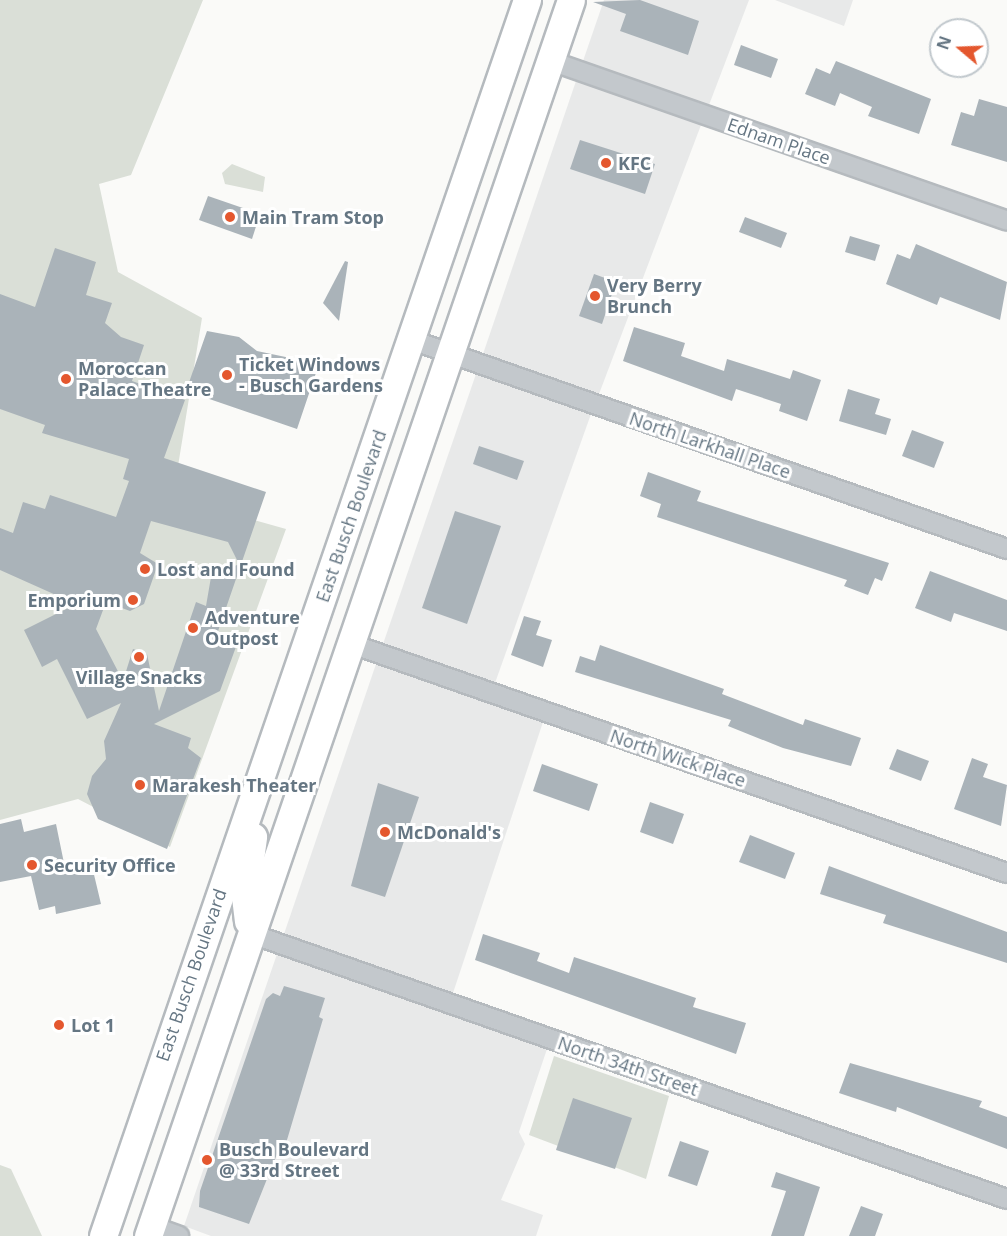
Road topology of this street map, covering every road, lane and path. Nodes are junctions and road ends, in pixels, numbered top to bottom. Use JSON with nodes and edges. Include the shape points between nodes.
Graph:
{"nodes":[{"id":1,"x":527,"y":0,"type":"edge"},
{"id":2,"x":553,"y":0,"type":"edge"},
{"id":3,"x":572,"y":0,"type":"edge"},
{"id":4,"x":551,"y":61,"type":"junction"},
{"id":5,"x":1007,"y":221,"type":"edge"},
{"id":6,"x":412,"y":340,"type":"junction"},
{"id":7,"x":449,"y":353,"type":"junction"},
{"id":8,"x":1007,"y":549,"type":"edge"},
{"id":9,"x":349,"y":643,"type":"junction"},
{"id":10,"x":280,"y":719,"type":"junction"},
{"id":11,"x":1007,"y":873,"type":"edge"},
{"id":12,"x":249,"y":933,"type":"junction"},
{"id":13,"x":1007,"y":1199,"type":"edge"},
{"id":14,"x":150,"y":1231,"type":"edge"},
{"id":15,"x":103,"y":1236,"type":"edge"},
{"id":16,"x":179,"y":1236,"type":"edge"}],
"edges":[{"from":1,"to":6,"type":"main road","name":"East Busch Boulevard"},
{"from":2,"to":4,"type":"main road","via":[[545,31]]},
{"from":3,"to":4,"type":"main road"},
{"from":4,"to":5,"type":"street","name":"Ednam Place"},
{"from":4,"to":7,"type":"main road"},
{"from":6,"to":7,"type":"street","name":"North Larkhall Place"},
{"from":6,"to":10,"type":"main road","name":"East Busch Boulevard"},
{"from":7,"to":8,"type":"street","name":"North Larkhall Place"},
{"from":7,"to":9,"type":"main road"},
{"from":9,"to":11,"type":"street","name":"North Wick Place"},
{"from":9,"to":12,"type":"main road"},
{"from":10,"to":12,"type":"main road","via":[[248,856]]},
{"from":10,"to":15,"type":"main road","name":"East Busch Boulevard"},
{"from":12,"to":13,"type":"street","name":"North 34th Street"},
{"from":12,"to":14,"type":"main road"},
{"from":14,"to":16,"type":"street"}]}
